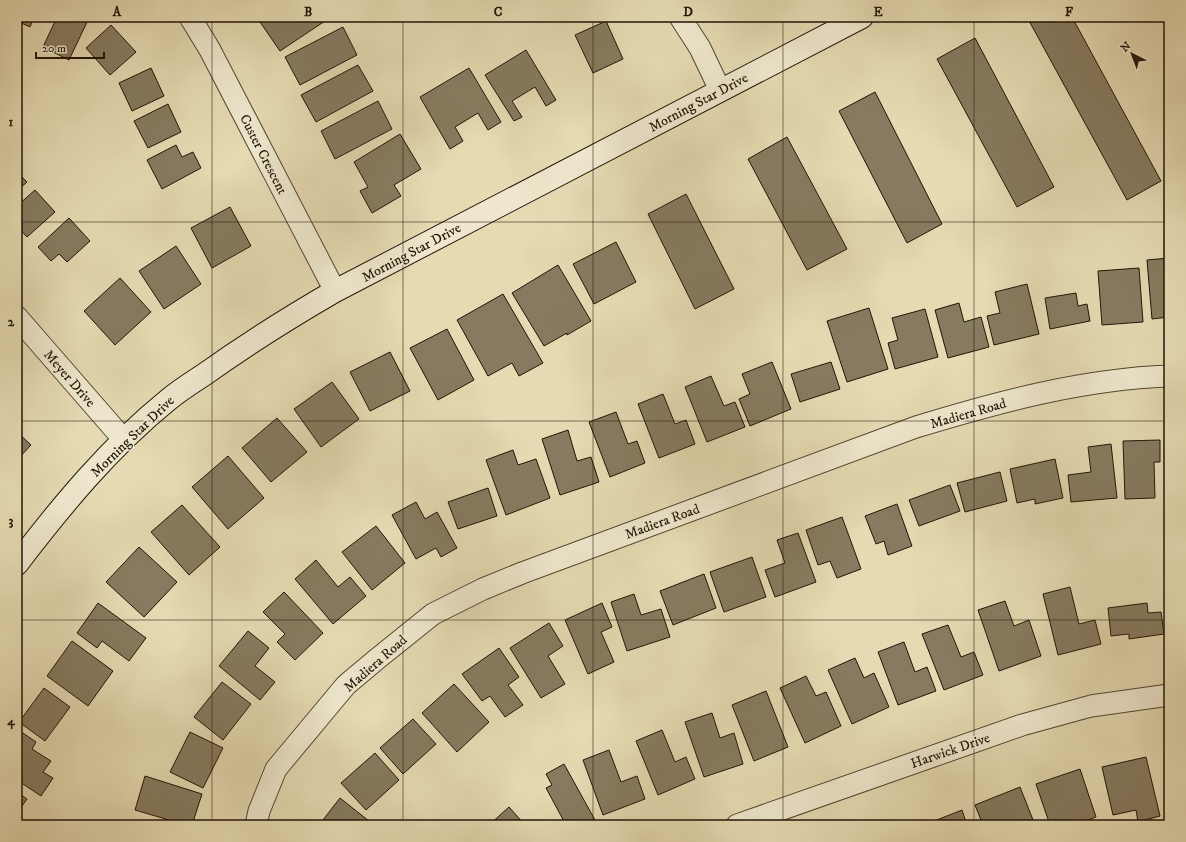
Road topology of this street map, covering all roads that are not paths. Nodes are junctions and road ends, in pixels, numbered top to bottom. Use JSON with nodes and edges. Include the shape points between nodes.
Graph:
{"nodes":[{"id":1,"x":190,"y":17,"type":"edge"},
{"id":2,"x":680,"y":17,"type":"edge"},
{"id":3,"x":862,"y":17,"type":"edge"},
{"id":4,"x":720,"y":90,"type":"junction"},
{"id":5,"x":335,"y":292,"type":"junction"},
{"id":6,"x":17,"y":317,"type":"edge"},
{"id":7,"x":1169,"y":376,"type":"edge"},
{"id":8,"x":124,"y":440,"type":"junction"},
{"id":9,"x":17,"y":564,"type":"edge"},
{"id":10,"x":1169,"y":694,"type":"edge"},
{"id":11,"x":256,"y":825,"type":"edge"},
{"id":12,"x":737,"y":825,"type":"edge"}],
"edges":[{"from":1,"to":5,"type":"street","name":"Custer Crescent","via":[[210,50]]},
{"from":2,"to":4,"type":"street","via":[[700,48]]},
{"from":3,"to":4,"type":"street","name":"Morning Star Drive"},
{"from":4,"to":5,"type":"street","name":"Morning Star Drive"},
{"from":5,"to":8,"type":"street","name":"Morning Star Drive","via":[[229,356],[168,400]]},
{"from":6,"to":8,"type":"street","name":"Meyer Drive"},
{"from":7,"to":11,"type":"street","name":"Madiera Road","via":[[1101,382],[1042,393],[916,427],[483,589],[433,614],[346,685],[276,769]]},
{"from":8,"to":9,"type":"street","name":"Morning Star Drive","via":[[47,524]]},
{"from":10,"to":12,"type":"street","name":"Harwick Drive","via":[[1091,706],[1022,725]]}]}
